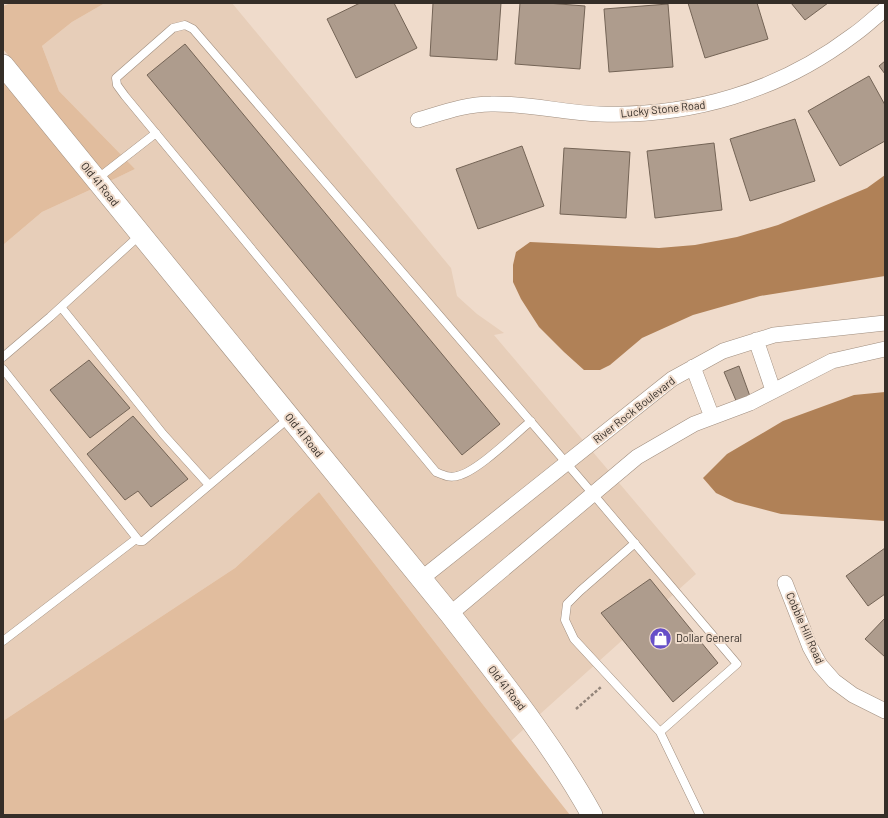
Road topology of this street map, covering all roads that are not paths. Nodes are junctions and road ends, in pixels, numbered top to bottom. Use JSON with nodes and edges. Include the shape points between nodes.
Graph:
{"nodes":[{"id":1,"x":885,"y":9,"type":"edge"},
{"id":2,"x":3,"y":65,"type":"edge"},
{"id":3,"x":418,"y":120,"type":"dead end"},
{"id":4,"x":156,"y":133,"type":"junction"},
{"id":5,"x":97,"y":180,"type":"junction"},
{"id":6,"x":141,"y":234,"type":"junction"},
{"id":7,"x":61,"y":307,"type":"junction"},
{"id":8,"x":885,"y":323,"type":"edge"},
{"id":9,"x":756,"y":340,"type":"junction"},
{"id":10,"x":885,"y":349,"type":"edge"},
{"id":11,"x":3,"y":357,"type":"edge"},
{"id":12,"x":694,"y":367,"type":"junction"},
{"id":13,"x":3,"y":369,"type":"edge"},
{"id":14,"x":773,"y":390,"type":"junction"},
{"id":15,"x":289,"y":417,"type":"junction"},
{"id":16,"x":712,"y":417,"type":"junction"},
{"id":17,"x":531,"y":421,"type":"junction"},
{"id":18,"x":566,"y":462,"type":"junction"},
{"id":19,"x":209,"y":485,"type":"junction"},
{"id":20,"x":593,"y":494,"type":"junction"},
{"id":21,"x":136,"y":539,"type":"junction"},
{"id":22,"x":635,"y":543,"type":"junction"},
{"id":23,"x":421,"y":579,"type":"junction"},
{"id":24,"x":785,"y":583,"type":"dead end"},
{"id":25,"x":450,"y":614,"type":"junction"},
{"id":26,"x":3,"y":641,"type":"edge"},
{"id":27,"x":885,"y":711,"type":"edge"},
{"id":28,"x":660,"y":732,"type":"junction"},
{"id":29,"x":592,"y":815,"type":"edge"},
{"id":30,"x":700,"y":815,"type":"edge"}],
"edges":[{"from":1,"to":3,"type":"street","name":"Lucky Stone Road","via":[[852,36],[797,71],[742,95],[709,104],[680,110],[599,114],[514,104],[490,104],[468,106]]},
{"from":2,"to":5,"type":"street","name":"Old 41 Road"},
{"from":4,"to":5,"type":"lane"},
{"from":4,"to":17,"type":"lane","via":[[436,472],[444,476],[456,476],[470,471]]},
{"from":4,"to":17,"type":"lane","via":[[117,85],[116,78],[173,28],[185,25],[193,29]]},
{"from":5,"to":6,"type":"street","name":"Old 41 Road"},
{"from":6,"to":7,"type":"lane"},
{"from":6,"to":15,"type":"street","name":"Old 41 Road"},
{"from":7,"to":11,"type":"lane"},
{"from":7,"to":19,"type":"lane","via":[[163,434]]},
{"from":8,"to":9,"type":"street","name":"River Rock Boulevard","via":[[774,335]]},
{"from":9,"to":12,"type":"street","name":"River Rock Boulevard","via":[[723,351]]},
{"from":9,"to":14,"type":"street"},
{"from":10,"to":14,"type":"street","via":[[832,361]]},
{"from":12,"to":16,"type":"street"},
{"from":12,"to":18,"type":"street","name":"River Rock Boulevard","via":[[672,379]]},
{"from":13,"to":21,"type":"lane"},
{"from":14,"to":16,"type":"street","via":[[750,403]]},
{"from":15,"to":19,"type":"lane"},
{"from":15,"to":23,"type":"street","name":"Old 41 Road"},
{"from":16,"to":20,"type":"street","via":[[694,424],[637,457]]},
{"from":17,"to":18,"type":"lane"},
{"from":18,"to":20,"type":"lane"},
{"from":18,"to":23,"type":"street","name":"River Rock Boulevard"},
{"from":19,"to":21,"type":"lane","via":[[143,540]]},
{"from":20,"to":22,"type":"lane"},
{"from":20,"to":25,"type":"street"},
{"from":21,"to":26,"type":"lane"},
{"from":22,"to":28,"type":"lane","via":[[567,604],[565,620],[574,639]]},
{"from":22,"to":28,"type":"lane","via":[[737,664]]},
{"from":23,"to":25,"type":"street","name":"Old 41 Road"},
{"from":24,"to":27,"type":"street","name":"Cobble Hill Road","via":[[810,647],[820,665],[834,681],[853,695]]},
{"from":25,"to":29,"type":"street","name":"Old 41 Road","via":[[525,712]]},
{"from":28,"to":30,"type":"lane"}]}
